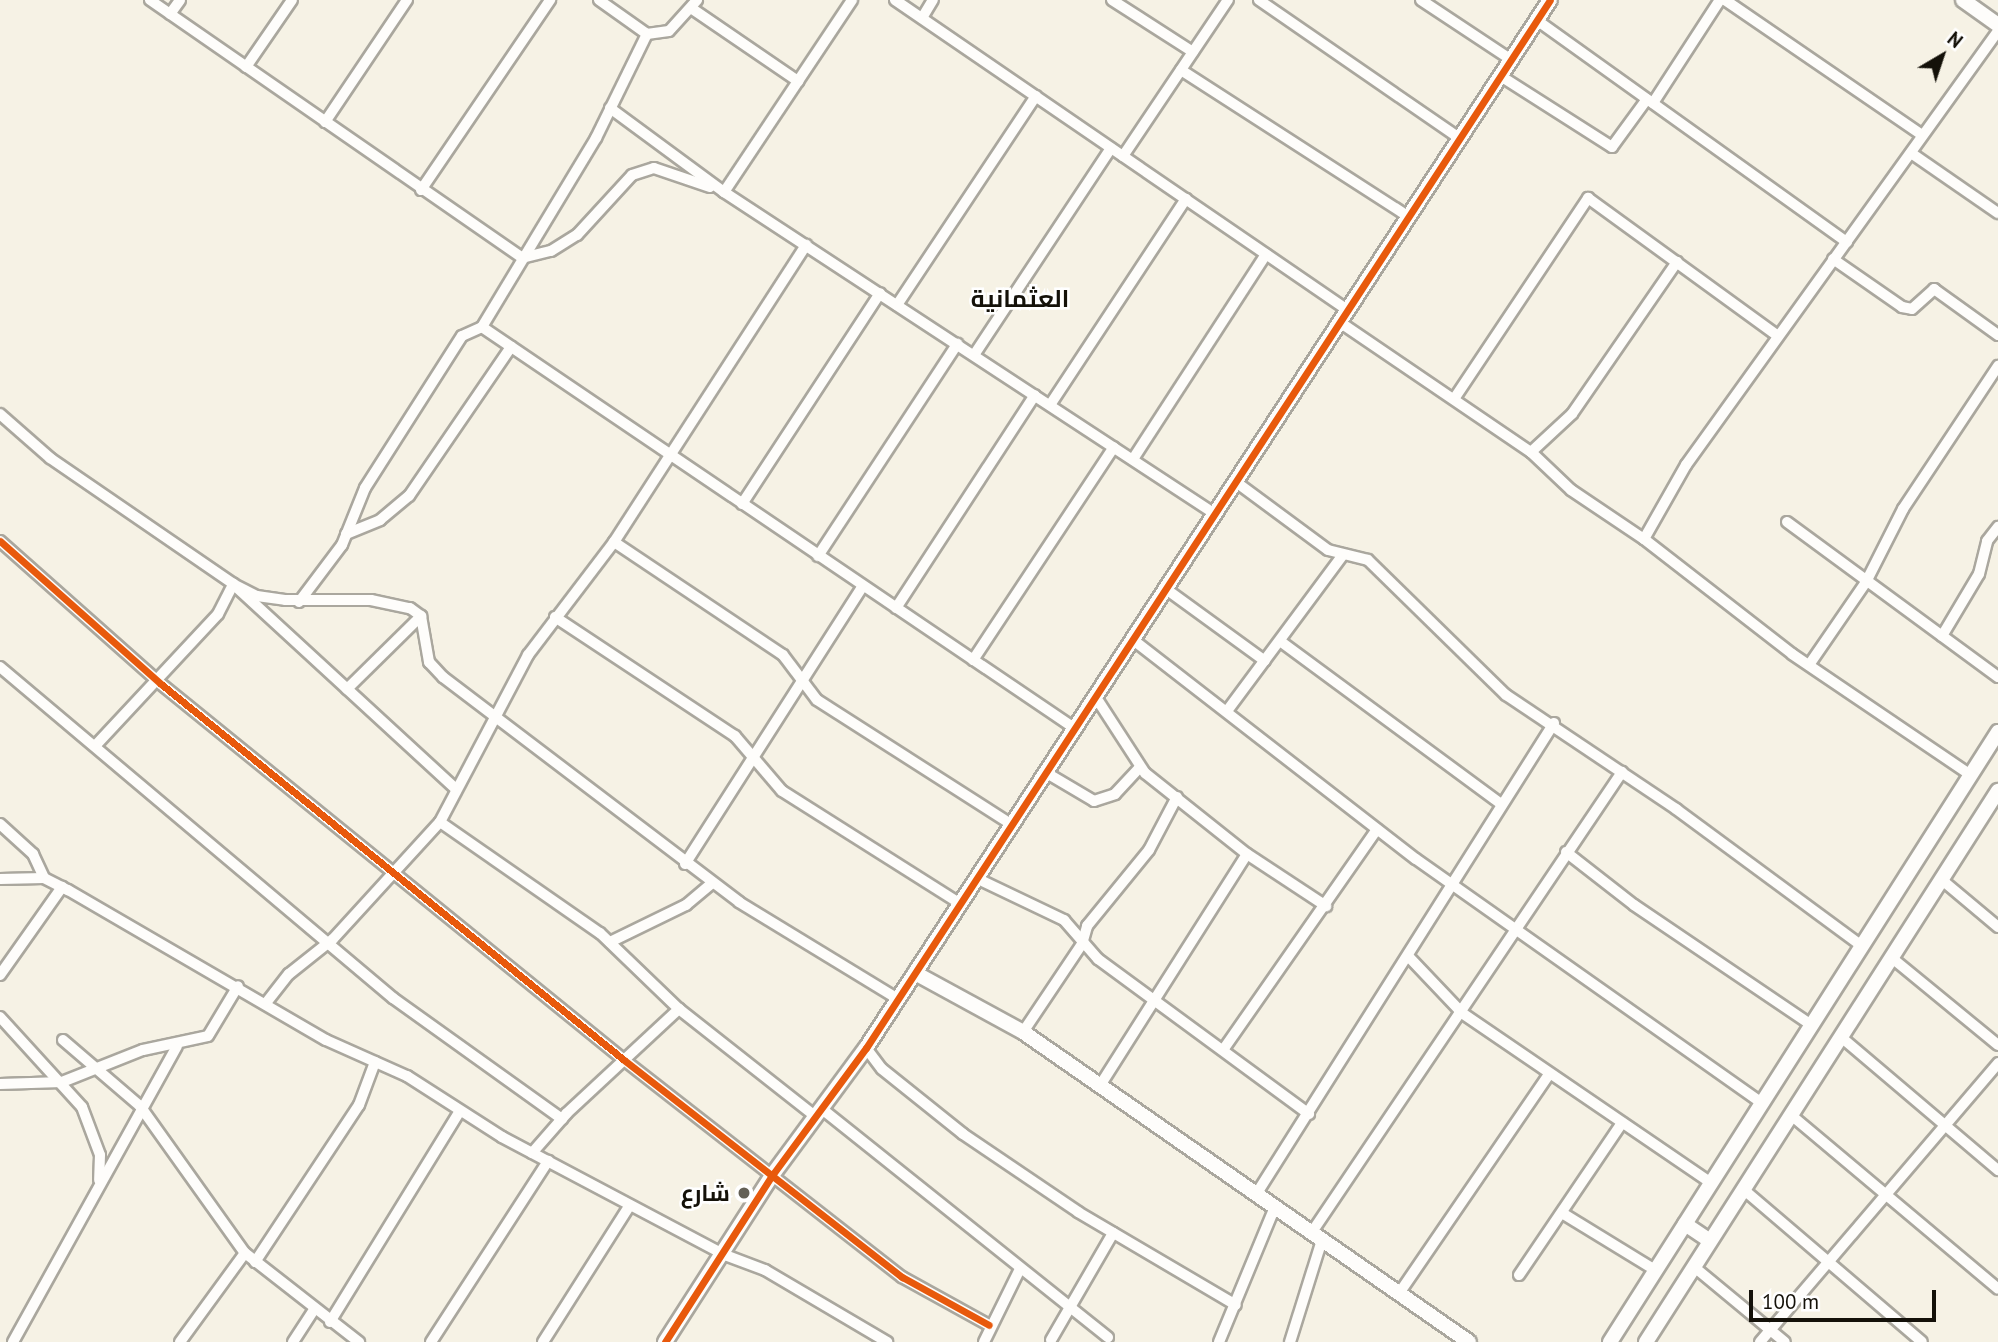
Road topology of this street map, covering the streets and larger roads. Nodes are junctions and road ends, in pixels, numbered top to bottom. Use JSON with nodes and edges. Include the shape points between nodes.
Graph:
{"nodes":[{"id":1,"x":150,"y":0,"type":"edge"},
{"id":2,"x":180,"y":0,"type":"edge"},
{"id":3,"x":292,"y":0,"type":"edge"},
{"id":4,"x":407,"y":0,"type":"edge"},
{"id":5,"x":550,"y":0,"type":"edge"},
{"id":6,"x":599,"y":0,"type":"edge"},
{"id":7,"x":852,"y":0,"type":"edge"},
{"id":8,"x":895,"y":0,"type":"edge"},
{"id":9,"x":933,"y":0,"type":"edge"},
{"id":10,"x":1112,"y":0,"type":"edge"},
{"id":11,"x":1228,"y":0,"type":"edge"},
{"id":12,"x":1259,"y":0,"type":"edge"},
{"id":13,"x":1420,"y":0,"type":"edge"},
{"id":14,"x":1550,"y":0,"type":"edge"},
{"id":15,"x":1723,"y":0,"type":"edge"},
{"id":16,"x":1963,"y":0,"type":"edge"},
{"id":17,"x":694,"y":4,"type":"edge"},
{"id":18,"x":170,"y":14,"type":"junction"},
{"id":19,"x":922,"y":18,"type":"junction"},
{"id":20,"x":1538,"y":21,"type":"junction"},
{"id":21,"x":1998,"y":25,"type":"edge"},
{"id":22,"x":1998,"y":31,"type":"edge"},
{"id":23,"x":647,"y":34,"type":"junction"},
{"id":24,"x":1193,"y":52,"type":"junction"},
{"id":25,"x":1510,"y":59,"type":"junction"},
{"id":26,"x":246,"y":67,"type":"junction"},
{"id":27,"x":1181,"y":70,"type":"junction"},
{"id":28,"x":1499,"y":75,"type":"junction"},
{"id":29,"x":798,"y":81,"type":"junction"},
{"id":30,"x":1036,"y":96,"type":"junction"},
{"id":31,"x":1650,"y":101,"type":"junction"},
{"id":32,"x":610,"y":108,"type":"junction"},
{"id":33,"x":325,"y":122,"type":"junction"},
{"id":34,"x":1922,"y":135,"type":"junction"},
{"id":35,"x":1459,"y":138,"type":"junction"},
{"id":36,"x":1111,"y":148,"type":"junction"},
{"id":37,"x":1911,"y":153,"type":"junction"},
{"id":38,"x":1123,"y":156,"type":"junction"},
{"id":39,"x":421,"y":190,"type":"junction"},
{"id":40,"x":724,"y":192,"type":"junction"},
{"id":41,"x":1186,"y":199,"type":"junction"},
{"id":42,"x":1998,"y":213,"type":"edge"},
{"id":43,"x":1406,"y":215,"type":"junction"},
{"id":44,"x":1847,"y":242,"type":"junction"},
{"id":45,"x":806,"y":245,"type":"junction"},
{"id":46,"x":1266,"y":254,"type":"junction"},
{"id":47,"x":522,"y":258,"type":"junction"},
{"id":48,"x":1833,"y":259,"type":"junction"},
{"id":49,"x":1677,"y":262,"type":"junction"},
{"id":50,"x":880,"y":293,"type":"junction"},
{"id":51,"x":897,"y":305,"type":"junction"},
{"id":52,"x":1345,"y":317,"type":"junction"},
{"id":53,"x":482,"y":327,"type":"junction"},
{"id":54,"x":1998,"y":335,"type":"edge"},
{"id":55,"x":1778,"y":336,"type":"junction"},
{"id":56,"x":957,"y":344,"type":"junction"},
{"id":57,"x":511,"y":347,"type":"junction"},
{"id":58,"x":974,"y":355,"type":"junction"},
{"id":59,"x":1998,"y":366,"type":"edge"},
{"id":60,"x":1035,"y":395,"type":"junction"},
{"id":61,"x":1454,"y":399,"type":"junction"},
{"id":62,"x":1050,"y":405,"type":"junction"},
{"id":63,"x":0,"y":414,"type":"edge"},
{"id":64,"x":1114,"y":447,"type":"junction"},
{"id":65,"x":1531,"y":452,"type":"junction"},
{"id":66,"x":667,"y":454,"type":"junction"},
{"id":67,"x":1133,"y":459,"type":"junction"},
{"id":68,"x":1236,"y":482,"type":"junction"},
{"id":69,"x":742,"y":504,"type":"junction"},
{"id":70,"x":1215,"y":514,"type":"junction"},
{"id":71,"x":1787,"y":523,"type":"dead end"},
{"id":72,"x":1998,"y":527,"type":"edge"},
{"id":73,"x":346,"y":534,"type":"junction"},
{"id":74,"x":1644,"y":539,"type":"junction"},
{"id":75,"x":0,"y":541,"type":"edge"},
{"id":76,"x":614,"y":542,"type":"junction"},
{"id":77,"x":818,"y":556,"type":"junction"},
{"id":78,"x":1342,"y":556,"type":"junction"},
{"id":79,"x":1866,"y":582,"type":"junction"},
{"id":80,"x":233,"y":584,"type":"junction"},
{"id":81,"x":863,"y":586,"type":"junction"},
{"id":82,"x":1166,"y":589,"type":"junction"},
{"id":83,"x":299,"y":602,"type":"junction"},
{"id":84,"x":896,"y":608,"type":"junction"},
{"id":85,"x":421,"y":616,"type":"junction"},
{"id":86,"x":555,"y":617,"type":"junction"},
{"id":87,"x":1942,"y":636,"type":"junction"},
{"id":88,"x":1132,"y":639,"type":"junction"},
{"id":89,"x":1280,"y":641,"type":"junction"},
{"id":90,"x":973,"y":660,"type":"junction"},
{"id":91,"x":1265,"y":661,"type":"junction"},
{"id":92,"x":1809,"y":665,"type":"junction"},
{"id":93,"x":0,"y":667,"type":"edge"},
{"id":94,"x":1998,"y":677,"type":"edge"},
{"id":95,"x":156,"y":679,"type":"junction"},
{"id":96,"x":803,"y":682,"type":"junction"},
{"id":97,"x":347,"y":689,"type":"junction"},
{"id":98,"x":1095,"y":696,"type":"junction"},
{"id":99,"x":1227,"y":711,"type":"junction"},
{"id":100,"x":497,"y":717,"type":"junction"},
{"id":101,"x":1554,"y":723,"type":"junction"},
{"id":102,"x":1074,"y":728,"type":"junction"},
{"id":103,"x":1998,"y":732,"type":"edge"},
{"id":104,"x":95,"y":746,"type":"junction"},
{"id":105,"x":754,"y":758,"type":"junction"},
{"id":106,"x":1140,"y":766,"type":"junction"},
{"id":107,"x":1045,"y":772,"type":"junction"},
{"id":108,"x":1622,"y":772,"type":"junction"},
{"id":109,"x":1971,"y":775,"type":"junction"},
{"id":110,"x":455,"y":788,"type":"junction"},
{"id":111,"x":1177,"y":797,"type":"junction"},
{"id":112,"x":1996,"y":801,"type":"edge"},
{"id":113,"x":1500,"y":803,"type":"junction"},
{"id":114,"x":440,"y":822,"type":"junction"},
{"id":115,"x":0,"y":824,"type":"edge"},
{"id":116,"x":1011,"y":824,"type":"junction"},
{"id":117,"x":1377,"y":829,"type":"junction"},
{"id":118,"x":1566,"y":852,"type":"junction"},
{"id":119,"x":1247,"y":854,"type":"junction"},
{"id":120,"x":685,"y":864,"type":"junction"},
{"id":121,"x":393,"y":875,"type":"junction"},
{"id":122,"x":44,"y":877,"type":"junction"},
{"id":123,"x":976,"y":877,"type":"junction"},
{"id":124,"x":0,"y":879,"type":"edge"},
{"id":125,"x":1942,"y":880,"type":"junction"},
{"id":126,"x":712,"y":883,"type":"junction"},
{"id":127,"x":1451,"y":884,"type":"junction"},
{"id":128,"x":62,"y":887,"type":"junction"},
{"id":129,"x":960,"y":903,"type":"junction"},
{"id":130,"x":1326,"y":906,"type":"junction"},
{"id":131,"x":1998,"y":927,"type":"edge"},
{"id":132,"x":1516,"y":931,"type":"junction"},
{"id":133,"x":610,"y":942,"type":"junction"},
{"id":134,"x":327,"y":943,"type":"junction"},
{"id":135,"x":1082,"y":944,"type":"junction"},
{"id":136,"x":1862,"y":946,"type":"junction"},
{"id":137,"x":1408,"y":956,"type":"junction"},
{"id":138,"x":1892,"y":958,"type":"junction"},
{"id":139,"x":915,"y":973,"type":"junction"},
{"id":140,"x":0,"y":975,"type":"edge"},
{"id":141,"x":238,"y":986,"type":"junction"},
{"id":142,"x":898,"y":999,"type":"junction"},
{"id":143,"x":1154,"y":1000,"type":"junction"},
{"id":144,"x":266,"y":1003,"type":"junction"},
{"id":145,"x":679,"y":1009,"type":"junction"},
{"id":146,"x":1462,"y":1013,"type":"junction"},
{"id":147,"x":0,"y":1017,"type":"edge"},
{"id":148,"x":1811,"y":1025,"type":"junction"},
{"id":149,"x":1023,"y":1032,"type":"junction"},
{"id":150,"x":1841,"y":1037,"type":"junction"},
{"id":151,"x":63,"y":1040,"type":"dead end"},
{"id":152,"x":1998,"y":1045,"type":"edge"},
{"id":153,"x":177,"y":1046,"type":"junction"},
{"id":154,"x":866,"y":1048,"type":"junction"},
{"id":155,"x":1223,"y":1050,"type":"junction"},
{"id":156,"x":624,"y":1060,"type":"junction"},
{"id":157,"x":374,"y":1062,"type":"junction"},
{"id":158,"x":1998,"y":1063,"type":"edge"},
{"id":159,"x":98,"y":1068,"type":"junction"},
{"id":160,"x":1549,"y":1074,"type":"junction"},
{"id":161,"x":62,"y":1082,"type":"junction"},
{"id":162,"x":0,"y":1084,"type":"edge"},
{"id":163,"x":1101,"y":1084,"type":"junction"},
{"id":164,"x":1762,"y":1103,"type":"junction"},
{"id":165,"x":140,"y":1106,"type":"junction"},
{"id":166,"x":460,"y":1111,"type":"junction"},
{"id":167,"x":819,"y":1113,"type":"junction"},
{"id":168,"x":1309,"y":1114,"type":"junction"},
{"id":169,"x":1791,"y":1115,"type":"junction"},
{"id":170,"x":562,"y":1119,"type":"junction"},
{"id":171,"x":1622,"y":1123,"type":"junction"},
{"id":172,"x":1946,"y":1124,"type":"junction"},
{"id":173,"x":532,"y":1153,"type":"junction"},
{"id":174,"x":548,"y":1161,"type":"junction"},
{"id":175,"x":1998,"y":1170,"type":"edge"},
{"id":176,"x":773,"y":1174,"type":"junction"},
{"id":177,"x":1711,"y":1183,"type":"junction"},
{"id":178,"x":99,"y":1186,"type":"junction"},
{"id":179,"x":1743,"y":1189,"type":"junction"},
{"id":180,"x":1257,"y":1193,"type":"junction"},
{"id":181,"x":1888,"y":1193,"type":"junction"},
{"id":182,"x":630,"y":1205,"type":"junction"},
{"id":183,"x":1275,"y":1207,"type":"junction"},
{"id":184,"x":1562,"y":1213,"type":"junction"},
{"id":185,"x":1685,"y":1224,"type":"junction"},
{"id":186,"x":1113,"y":1233,"type":"junction"},
{"id":187,"x":1317,"y":1236,"type":"junction"},
{"id":188,"x":1710,"y":1241,"type":"junction"},
{"id":189,"x":245,"y":1253,"type":"junction"},
{"id":190,"x":725,"y":1255,"type":"junction"},
{"id":191,"x":1830,"y":1260,"type":"junction"},
{"id":192,"x":255,"y":1262,"type":"junction"},
{"id":193,"x":1693,"y":1266,"type":"junction"},
{"id":194,"x":1656,"y":1270,"type":"junction"},
{"id":195,"x":1019,"y":1271,"type":"junction"},
{"id":196,"x":1519,"y":1275,"type":"dead end"},
{"id":197,"x":1998,"y":1289,"type":"edge"},
{"id":198,"x":1400,"y":1292,"type":"junction"},
{"id":199,"x":1067,"y":1304,"type":"junction"},
{"id":200,"x":1236,"y":1305,"type":"junction"},
{"id":201,"x":314,"y":1310,"type":"junction"},
{"id":202,"x":330,"y":1322,"type":"junction"},
{"id":203,"x":989,"y":1325,"type":"junction"},
{"id":204,"x":1771,"y":1329,"type":"junction"},
{"id":205,"x":1108,"y":1337,"type":"dead end"},
{"id":206,"x":1051,"y":1340,"type":"dead end"},
{"id":207,"x":13,"y":1342,"type":"edge"},
{"id":208,"x":180,"y":1342,"type":"edge"},
{"id":209,"x":293,"y":1342,"type":"edge"},
{"id":210,"x":359,"y":1342,"type":"edge"},
{"id":211,"x":431,"y":1342,"type":"edge"},
{"id":212,"x":543,"y":1342,"type":"edge"},
{"id":213,"x":665,"y":1342,"type":"edge"},
{"id":214,"x":887,"y":1342,"type":"edge"},
{"id":215,"x":984,"y":1342,"type":"edge"},
{"id":216,"x":1219,"y":1342,"type":"edge"},
{"id":217,"x":1290,"y":1342,"type":"edge"},
{"id":218,"x":1469,"y":1342,"type":"edge"},
{"id":219,"x":1610,"y":1342,"type":"edge"},
{"id":220,"x":1646,"y":1342,"type":"edge"},
{"id":221,"x":1760,"y":1342,"type":"edge"},
{"id":222,"x":1786,"y":1342,"type":"edge"},
{"id":223,"x":1922,"y":1342,"type":"edge"}],
"edges":[{"from":1,"to":18,"type":"street"},
{"from":2,"to":18,"type":"street"},
{"from":3,"to":26,"type":"street"},
{"from":4,"to":33,"type":"street"},
{"from":5,"to":39,"type":"street"},
{"from":6,"to":23,"type":"street"},
{"from":7,"to":29,"type":"street"},
{"from":8,"to":19,"type":"street"},
{"from":9,"to":19,"type":"street"},
{"from":10,"to":24,"type":"street"},
{"from":11,"to":24,"type":"street"},
{"from":12,"to":35,"type":"street"},
{"from":13,"to":25,"type":"street"},
{"from":14,"to":20,"type":"street"},
{"from":15,"to":31,"type":"street"},
{"from":15,"to":34,"type":"street"},
{"from":16,"to":21,"type":"street"},
{"from":17,"to":23,"type":"street","via":[[669,31]]},
{"from":17,"to":29,"type":"street"},
{"from":18,"to":26,"type":"street"},
{"from":19,"to":30,"type":"street"},
{"from":20,"to":25,"type":"street"},
{"from":20,"to":31,"type":"street"},
{"from":22,"to":34,"type":"street"},
{"from":23,"to":32,"type":"street"},
{"from":24,"to":27,"type":"street"},
{"from":25,"to":28,"type":"street"},
{"from":26,"to":33,"type":"street"},
{"from":27,"to":38,"type":"street"},
{"from":27,"to":43,"type":"street"},
{"from":28,"to":31,"type":"street","via":[[1612,146]]},
{"from":28,"to":35,"type":"street"},
{"from":29,"to":40,"type":"street"},
{"from":30,"to":36,"type":"street"},
{"from":30,"to":51,"type":"street"},
{"from":31,"to":44,"type":"street"},
{"from":32,"to":40,"type":"street"},
{"from":32,"to":47,"type":"street"},
{"from":33,"to":39,"type":"street"},
{"from":34,"to":37,"type":"street"},
{"from":35,"to":43,"type":"street"},
{"from":36,"to":38,"type":"street"},
{"from":36,"to":58,"type":"street"},
{"from":37,"to":42,"type":"street"},
{"from":37,"to":44,"type":"street"},
{"from":38,"to":41,"type":"street"},
{"from":39,"to":47,"type":"street"},
{"from":40,"to":45,"type":"street"},
{"from":40,"to":47,"type":"street","via":[[654,169],[632,174],[577,235],[551,251]]},
{"from":41,"to":46,"type":"street"},
{"from":41,"to":62,"type":"street"},
{"from":43,"to":52,"type":"street"},
{"from":44,"to":48,"type":"street"},
{"from":45,"to":50,"type":"street"},
{"from":45,"to":66,"type":"street"},
{"from":46,"to":52,"type":"street"},
{"from":46,"to":67,"type":"street"},
{"from":47,"to":53,"type":"street"},
{"from":48,"to":54,"type":"street","via":[[1902,307],[1912,309],[1934,289]]},
{"from":48,"to":55,"type":"street"},
{"from":49,"to":55,"type":"street"},
{"from":49,"to":61,"type":"street","via":[[1588,198]]},
{"from":49,"to":65,"type":"street","via":[[1572,414]]},
{"from":50,"to":51,"type":"street"},
{"from":50,"to":69,"type":"street"},
{"from":51,"to":56,"type":"street"},
{"from":52,"to":61,"type":"street"},
{"from":52,"to":68,"type":"street"},
{"from":53,"to":57,"type":"street"},
{"from":53,"to":73,"type":"street","via":[[462,336],[365,488]]},
{"from":55,"to":74,"type":"street","via":[[1686,465]]},
{"from":56,"to":58,"type":"street"},
{"from":56,"to":77,"type":"street"},
{"from":57,"to":66,"type":"street"},
{"from":57,"to":73,"type":"street","via":[[409,496],[380,520]]},
{"from":58,"to":60,"type":"street"},
{"from":59,"to":79,"type":"street","via":[[1903,509]]},
{"from":60,"to":62,"type":"street"},
{"from":60,"to":84,"type":"street"},
{"from":61,"to":65,"type":"street"},
{"from":62,"to":64,"type":"street"},
{"from":63,"to":80,"type":"street","via":[[50,458]]},
{"from":64,"to":67,"type":"street"},
{"from":64,"to":90,"type":"street"},
{"from":65,"to":74,"type":"street","via":[[1571,490]]},
{"from":66,"to":69,"type":"street"},
{"from":66,"to":76,"type":"street"},
{"from":67,"to":70,"type":"street"},
{"from":68,"to":70,"type":"street"},
{"from":68,"to":78,"type":"street"},
{"from":69,"to":77,"type":"street"},
{"from":70,"to":82,"type":"street"},
{"from":71,"to":79,"type":"street"},
{"from":72,"to":87,"type":"street","via":[[1987,541],[1979,574]]},
{"from":73,"to":83,"type":"street"},
{"from":74,"to":92,"type":"street"},
{"from":75,"to":95,"type":"street"},
{"from":76,"to":86,"type":"street"},
{"from":76,"to":96,"type":"street","via":[[783,655]]},
{"from":77,"to":81,"type":"street"},
{"from":78,"to":89,"type":"street"},
{"from":78,"to":101,"type":"street","via":[[1368,560],[1478,671]]},
{"from":79,"to":87,"type":"street"},
{"from":79,"to":92,"type":"street"},
{"from":80,"to":83,"type":"street","via":[[257,596]]},
{"from":80,"to":95,"type":"street","via":[[218,614]]},
{"from":80,"to":97,"type":"street"},
{"from":81,"to":84,"type":"street"},
{"from":81,"to":96,"type":"street"},
{"from":82,"to":88,"type":"street"},
{"from":82,"to":91,"type":"street"},
{"from":83,"to":85,"type":"street","via":[[402,603]]},
{"from":84,"to":90,"type":"street"},
{"from":85,"to":97,"type":"street"},
{"from":85,"to":100,"type":"street","via":[[429,662]]},
{"from":86,"to":100,"type":"street","via":[[505,693]]},
{"from":86,"to":105,"type":"street","via":[[735,736]]},
{"from":87,"to":94,"type":"street"},
{"from":88,"to":98,"type":"street"},
{"from":88,"to":99,"type":"street"},
{"from":89,"to":91,"type":"street"},
{"from":89,"to":113,"type":"street"},
{"from":90,"to":102,"type":"street"},
{"from":91,"to":99,"type":"street"},
{"from":92,"to":109,"type":"street"},
{"from":93,"to":104,"type":"street"},
{"from":95,"to":104,"type":"street"},
{"from":95,"to":121,"type":"street"},
{"from":96,"to":105,"type":"street"},
{"from":96,"to":116,"type":"street","via":[[817,700]]},
{"from":97,"to":110,"type":"street"},
{"from":98,"to":102,"type":"street"},
{"from":98,"to":106,"type":"street"},
{"from":99,"to":117,"type":"street"},
{"from":100,"to":110,"type":"street"},
{"from":100,"to":120,"type":"street"},
{"from":101,"to":108,"type":"street"},
{"from":101,"to":113,"type":"street"},
{"from":102,"to":107,"type":"street"},
{"from":103,"to":109,"type":"street"},
{"from":104,"to":134,"type":"street"},
{"from":105,"to":120,"type":"street"},
{"from":105,"to":129,"type":"street","via":[[782,791]]},
{"from":106,"to":107,"type":"street","via":[[1115,794],[1094,801]]},
{"from":106,"to":111,"type":"street"},
{"from":107,"to":116,"type":"street"},
{"from":108,"to":118,"type":"street"},
{"from":108,"to":136,"type":"street"},
{"from":109,"to":136,"type":"street"},
{"from":110,"to":114,"type":"street"},
{"from":111,"to":119,"type":"street"},
{"from":111,"to":135,"type":"street","via":[[1149,849],[1087,926]]},
{"from":112,"to":125,"type":"street"},
{"from":113,"to":127,"type":"street"},
{"from":114,"to":121,"type":"street"},
{"from":114,"to":133,"type":"street"},
{"from":115,"to":122,"type":"street","via":[[33,854]]},
{"from":116,"to":123,"type":"street"},
{"from":117,"to":127,"type":"street"},
{"from":117,"to":130,"type":"street"},
{"from":118,"to":132,"type":"street"},
{"from":118,"to":148,"type":"street","via":[[1634,905]]},
{"from":119,"to":130,"type":"street"},
{"from":119,"to":143,"type":"street"},
{"from":120,"to":126,"type":"street"},
{"from":121,"to":134,"type":"street"},
{"from":121,"to":156,"type":"street"},
{"from":122,"to":124,"type":"street"},
{"from":122,"to":128,"type":"street"},
{"from":123,"to":129,"type":"street"},
{"from":123,"to":135,"type":"street","via":[[1065,920]]},
{"from":125,"to":131,"type":"street"},
{"from":125,"to":138,"type":"street"},
{"from":126,"to":133,"type":"street","via":[[686,905]]},
{"from":126,"to":142,"type":"street"},
{"from":127,"to":132,"type":"street"},
{"from":127,"to":137,"type":"street"},
{"from":128,"to":140,"type":"street"},
{"from":128,"to":141,"type":"street"},
{"from":129,"to":139,"type":"street"},
{"from":130,"to":155,"type":"street"},
{"from":132,"to":146,"type":"street"},
{"from":132,"to":164,"type":"street"},
{"from":133,"to":145,"type":"street"},
{"from":134,"to":144,"type":"street","via":[[289,974]]},
{"from":134,"to":170,"type":"street","via":[[393,998]]},
{"from":135,"to":143,"type":"street"},
{"from":135,"to":149,"type":"street"},
{"from":136,"to":148,"type":"street"},
{"from":137,"to":146,"type":"street"},
{"from":137,"to":168,"type":"street"},
{"from":138,"to":150,"type":"street"},
{"from":138,"to":152,"type":"street"},
{"from":139,"to":142,"type":"street"},
{"from":139,"to":149,"type":"street"},
{"from":141,"to":144,"type":"street"},
{"from":141,"to":153,"type":"street","via":[[208,1035]]},
{"from":142,"to":154,"type":"street"},
{"from":143,"to":155,"type":"street"},
{"from":143,"to":163,"type":"street"},
{"from":144,"to":157,"type":"street"},
{"from":145,"to":156,"type":"street"},
{"from":145,"to":167,"type":"street"},
{"from":146,"to":160,"type":"street"},
{"from":146,"to":187,"type":"street"},
{"from":147,"to":161,"type":"street"},
{"from":148,"to":164,"type":"street"},
{"from":149,"to":163,"type":"street"},
{"from":150,"to":169,"type":"street"},
{"from":150,"to":172,"type":"street"},
{"from":151,"to":159,"type":"street"},
{"from":153,"to":159,"type":"street","via":[[143,1050]]},
{"from":153,"to":165,"type":"street"},
{"from":154,"to":167,"type":"street"},
{"from":154,"to":186,"type":"street","via":[[881,1069],[963,1134]]},
{"from":155,"to":168,"type":"street"},
{"from":156,"to":170,"type":"street"},
{"from":156,"to":176,"type":"street"},
{"from":157,"to":166,"type":"street"},
{"from":157,"to":192,"type":"street","via":[[359,1105]]},
{"from":158,"to":172,"type":"street"},
{"from":159,"to":161,"type":"street"},
{"from":159,"to":165,"type":"street"},
{"from":160,"to":171,"type":"street"},
{"from":160,"to":198,"type":"street"},
{"from":161,"to":162,"type":"street"},
{"from":161,"to":178,"type":"street","via":[[93,1126],[100,1155]]},
{"from":163,"to":180,"type":"street"},
{"from":164,"to":177,"type":"street"},
{"from":165,"to":178,"type":"street"},
{"from":165,"to":189,"type":"street"},
{"from":166,"to":173,"type":"street"},
{"from":166,"to":202,"type":"street"},
{"from":167,"to":176,"type":"street"},
{"from":167,"to":195,"type":"street"},
{"from":168,"to":180,"type":"street"},
{"from":169,"to":179,"type":"street"},
{"from":169,"to":181,"type":"street"},
{"from":170,"to":173,"type":"street"},
{"from":171,"to":177,"type":"street"},
{"from":171,"to":184,"type":"street"},
{"from":172,"to":175,"type":"street"},
{"from":172,"to":181,"type":"street"},
{"from":173,"to":174,"type":"street"},
{"from":174,"to":182,"type":"street"},
{"from":174,"to":211,"type":"street"},
{"from":176,"to":190,"type":"street"},
{"from":176,"to":203,"type":"street","via":[[902,1278]]},
{"from":177,"to":185,"type":"street"},
{"from":178,"to":207,"type":"street"},
{"from":179,"to":188,"type":"street"},
{"from":179,"to":191,"type":"street"},
{"from":180,"to":183,"type":"street"},
{"from":181,"to":191,"type":"street"},
{"from":181,"to":197,"type":"street"},
{"from":182,"to":190,"type":"street"},
{"from":182,"to":212,"type":"street"},
{"from":183,"to":187,"type":"street"},
{"from":183,"to":200,"type":"street"},
{"from":184,"to":194,"type":"street"},
{"from":184,"to":196,"type":"street"},
{"from":185,"to":188,"type":"street"},
{"from":185,"to":194,"type":"street"},
{"from":186,"to":199,"type":"street"},
{"from":186,"to":200,"type":"street"},
{"from":187,"to":198,"type":"street"},
{"from":187,"to":217,"type":"street"},
{"from":188,"to":193,"type":"street"},
{"from":189,"to":192,"type":"street"},
{"from":189,"to":208,"type":"street"},
{"from":190,"to":213,"type":"street"},
{"from":190,"to":214,"type":"street","via":[[765,1270]]},
{"from":191,"to":204,"type":"street"},
{"from":191,"to":223,"type":"street"},
{"from":192,"to":201,"type":"street"},
{"from":193,"to":204,"type":"street"},
{"from":193,"to":220,"type":"street"},
{"from":194,"to":219,"type":"street"},
{"from":195,"to":199,"type":"street"},
{"from":195,"to":203,"type":"street"},
{"from":198,"to":218,"type":"street"},
{"from":199,"to":205,"type":"street"},
{"from":199,"to":206,"type":"street"},
{"from":200,"to":216,"type":"street"},
{"from":201,"to":202,"type":"street"},
{"from":201,"to":209,"type":"street"},
{"from":202,"to":210,"type":"street"},
{"from":203,"to":215,"type":"street"},
{"from":204,"to":221,"type":"street"},
{"from":204,"to":222,"type":"street"}]}
